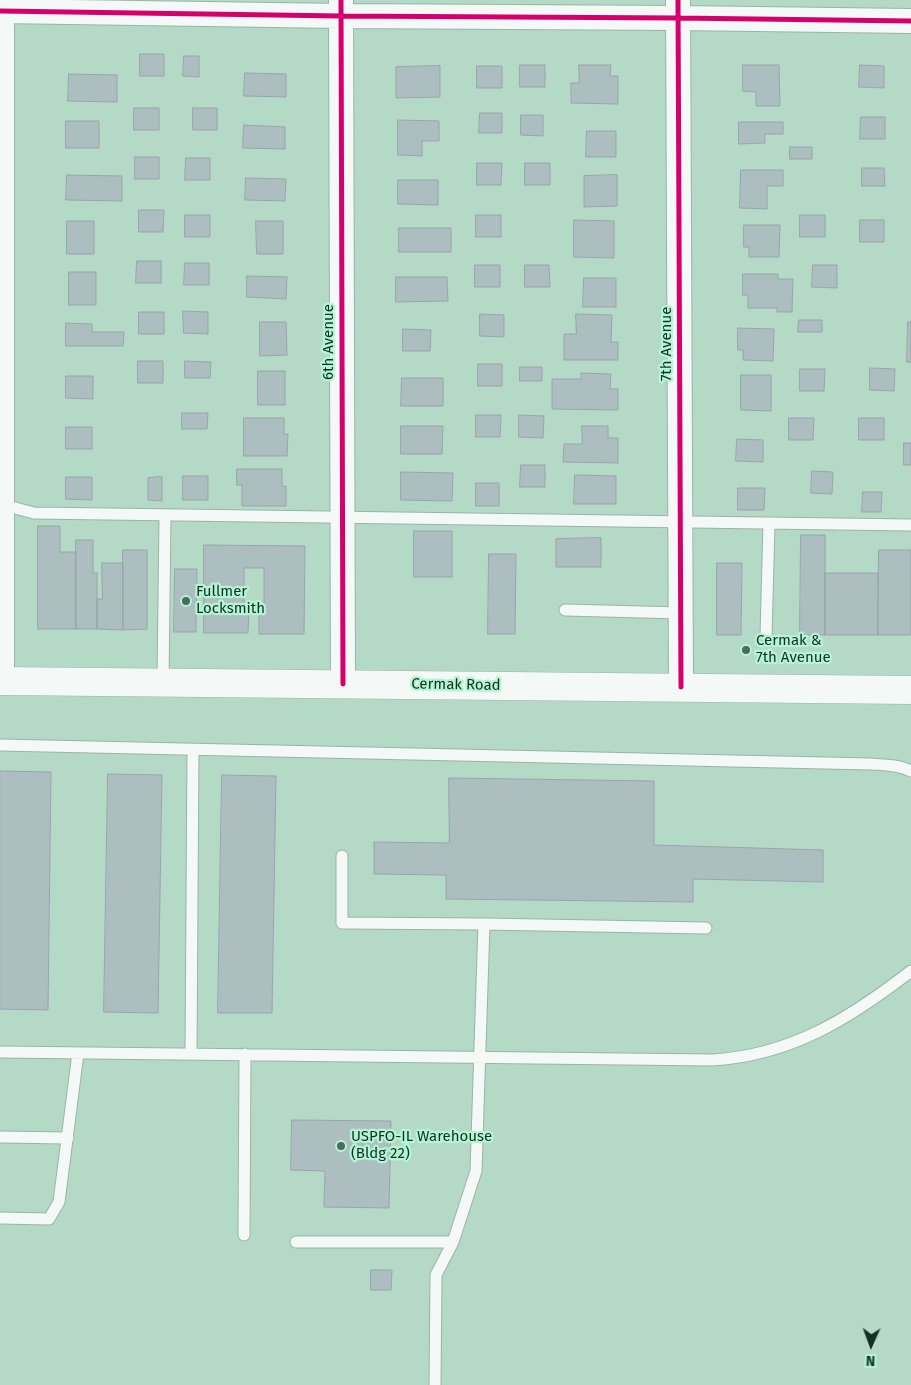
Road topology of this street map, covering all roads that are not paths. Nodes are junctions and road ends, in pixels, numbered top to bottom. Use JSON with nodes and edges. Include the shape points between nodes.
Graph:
{"nodes":[{"id":1,"x":1,"y":8,"type":"edge"},
{"id":2,"x":341,"y":8,"type":"edge"},
{"id":3,"x":678,"y":9,"type":"edge"},
{"id":4,"x":911,"y":21,"type":"edge"},
{"id":5,"x":1,"y":504,"type":"edge"},
{"id":6,"x":165,"y":515,"type":"junction"},
{"id":7,"x":342,"y":518,"type":"junction"},
{"id":8,"x":680,"y":522,"type":"junction"},
{"id":9,"x":770,"y":523,"type":"junction"},
{"id":10,"x":911,"y":525,"type":"edge"},
{"id":11,"x":1,"y":601,"type":"edge"},
{"id":12,"x":565,"y":610,"type":"dead end"},
{"id":13,"x":681,"y":613,"type":"junction"},
{"id":14,"x":766,"y":636,"type":"dead end"},
{"id":15,"x":1,"y":681,"type":"edge"},
{"id":16,"x":163,"y":682,"type":"junction"},
{"id":17,"x":343,"y":684,"type":"junction"},
{"id":18,"x":681,"y":687,"type":"junction"},
{"id":19,"x":911,"y":690,"type":"edge"},
{"id":20,"x":0,"y":745,"type":"edge"},
{"id":21,"x":193,"y":750,"type":"junction"},
{"id":22,"x":911,"y":771,"type":"edge"},
{"id":23,"x":342,"y":856,"type":"dead end"},
{"id":24,"x":484,"y":924,"type":"junction"},
{"id":25,"x":706,"y":928,"type":"dead end"},
{"id":26,"x":911,"y":972,"type":"edge"},
{"id":27,"x":0,"y":1052,"type":"edge"},
{"id":28,"x":78,"y":1052,"type":"junction"},
{"id":29,"x":191,"y":1054,"type":"junction"},
{"id":30,"x":245,"y":1054,"type":"junction"},
{"id":31,"x":480,"y":1057,"type":"junction"},
{"id":32,"x":0,"y":1137,"type":"edge"},
{"id":33,"x":68,"y":1138,"type":"junction"},
{"id":34,"x":0,"y":1218,"type":"edge"},
{"id":35,"x":244,"y":1235,"type":"dead end"},
{"id":36,"x":296,"y":1242,"type":"dead end"},
{"id":37,"x":453,"y":1242,"type":"junction"},
{"id":38,"x":434,"y":1385,"type":"edge"}],
"edges":[{"from":1,"to":2,"type":"street"},
{"from":1,"to":5,"type":"street"},
{"from":2,"to":3,"type":"street"},
{"from":2,"to":7,"type":"street","name":"6th Avenue"},
{"from":3,"to":4,"type":"street"},
{"from":3,"to":8,"type":"street","name":"7th Avenue"},
{"from":5,"to":6,"type":"lane","via":[[34,513]]},
{"from":5,"to":11,"type":"street"},
{"from":6,"to":7,"type":"lane"},
{"from":6,"to":16,"type":"lane"},
{"from":7,"to":8,"type":"lane"},
{"from":7,"to":17,"type":"street","name":"6th Avenue"},
{"from":8,"to":9,"type":"lane"},
{"from":8,"to":13,"type":"street","name":"7th Avenue"},
{"from":9,"to":10,"type":"lane"},
{"from":9,"to":14,"type":"lane"},
{"from":11,"to":15,"type":"street"},
{"from":12,"to":13,"type":"lane"},
{"from":13,"to":18,"type":"street","name":"7th Avenue"},
{"from":15,"to":16,"type":"main road","name":"Cermak Road"},
{"from":16,"to":17,"type":"main road","name":"Cermak Road"},
{"from":17,"to":18,"type":"main road","name":"Cermak Road"},
{"from":18,"to":19,"type":"main road","name":"Cermak Road"},
{"from":20,"to":21,"type":"lane"},
{"from":21,"to":22,"type":"lane","via":[[872,764],[904,767]]},
{"from":21,"to":29,"type":"lane"},
{"from":23,"to":24,"type":"lane","via":[[342,923]]},
{"from":24,"to":25,"type":"lane"},
{"from":24,"to":31,"type":"lane"},
{"from":26,"to":31,"type":"lane","via":[[872,1001],[809,1037],[735,1059]]},
{"from":27,"to":28,"type":"lane"},
{"from":28,"to":29,"type":"lane"},
{"from":28,"to":33,"type":"lane"},
{"from":29,"to":30,"type":"lane"},
{"from":30,"to":31,"type":"lane"},
{"from":30,"to":35,"type":"lane"},
{"from":31,"to":37,"type":"lane","via":[[476,1171]]},
{"from":32,"to":33,"type":"lane"},
{"from":33,"to":34,"type":"lane","via":[[59,1202],[49,1219]]},
{"from":36,"to":37,"type":"lane"},
{"from":37,"to":38,"type":"lane","via":[[436,1276]]}]}
